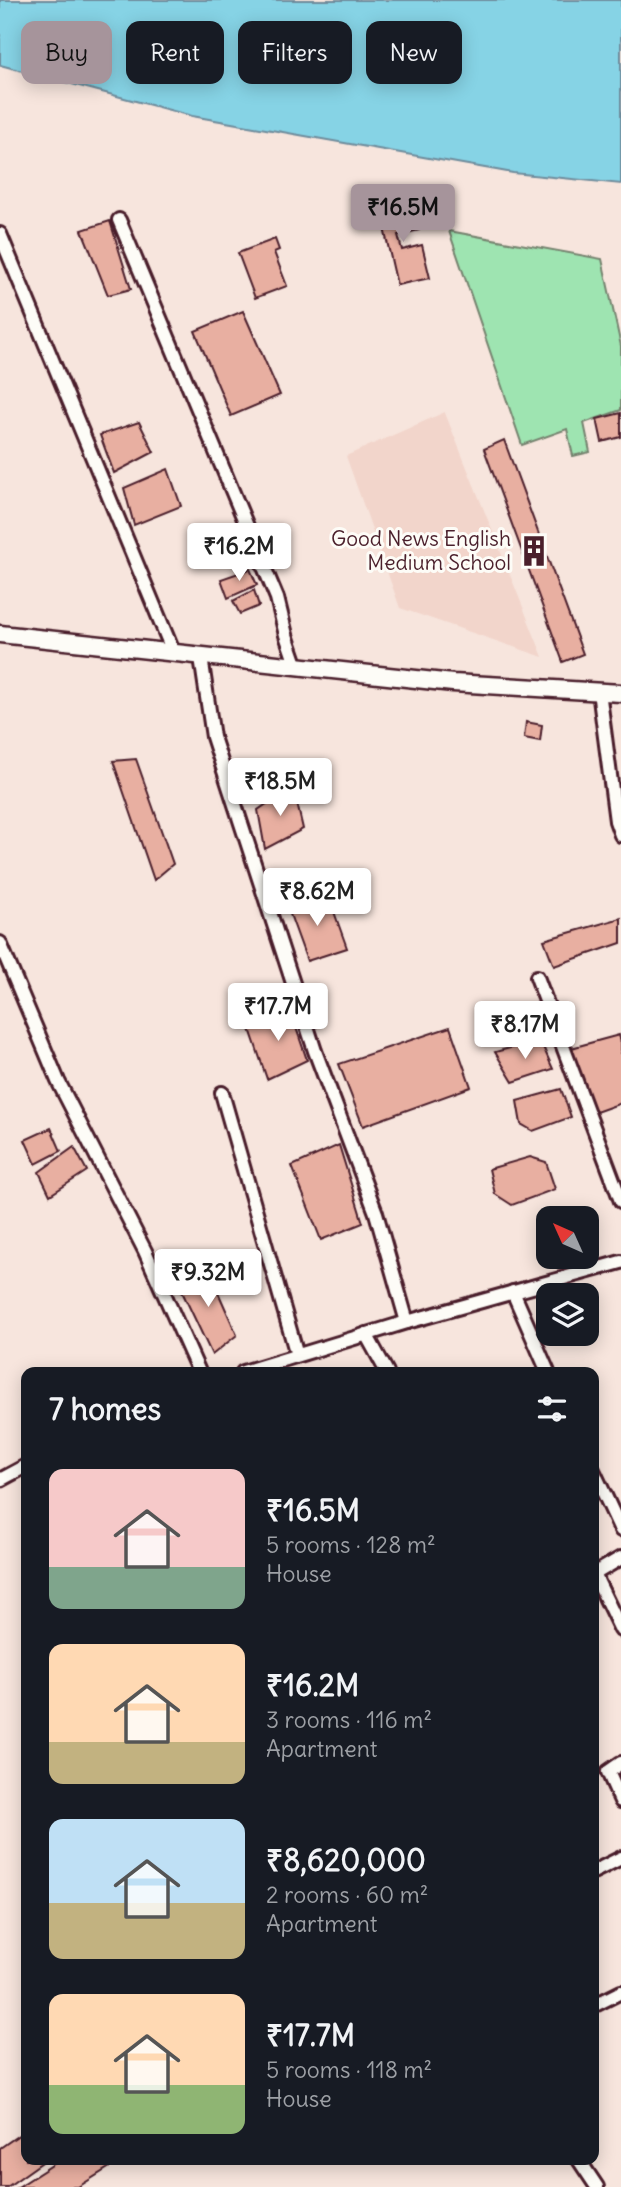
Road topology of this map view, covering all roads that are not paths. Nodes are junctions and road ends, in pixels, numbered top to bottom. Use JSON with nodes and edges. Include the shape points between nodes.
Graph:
{"nodes":[{"id":1,"x":119,"y":220,"type":"dead end"},
{"id":2,"x":0,"y":234,"type":"edge"},
{"id":3,"x":0,"y":634,"type":"edge"},
{"id":4,"x":174,"y":654,"type":"junction"},
{"id":5,"x":201,"y":657,"type":"junction"},
{"id":6,"x":297,"y":667,"type":"junction"},
{"id":7,"x":600,"y":691,"type":"junction"},
{"id":8,"x":621,"y":693,"type":"edge"},
{"id":9,"x":621,"y":835,"type":"edge"},
{"id":10,"x":0,"y":943,"type":"edge"},
{"id":11,"x":537,"y":977,"type":"dead end"},
{"id":12,"x":222,"y":1093,"type":"dead end"},
{"id":13,"x":621,"y":1201,"type":"edge"},
{"id":14,"x":620,"y":1264,"type":"edge"},
{"id":15,"x":513,"y":1293,"type":"junction"},
{"id":16,"x":407,"y":1322,"type":"junction"},
{"id":17,"x":366,"y":1334,"type":"junction"},
{"id":18,"x":297,"y":1355,"type":"junction"},
{"id":19,"x":197,"y":1367,"type":"edge"},
{"id":20,"x":260,"y":1367,"type":"edge"},
{"id":21,"x":384,"y":1367,"type":"edge"},
{"id":22,"x":546,"y":1367,"type":"edge"},
{"id":23,"x":21,"y":1469,"type":"edge"},
{"id":24,"x":0,"y":1480,"type":"edge"},
{"id":25,"x":599,"y":1483,"type":"edge"},
{"id":26,"x":621,"y":1530,"type":"edge"},
{"id":27,"x":621,"y":1558,"type":"edge"},
{"id":28,"x":599,"y":1571,"type":"edge"},
{"id":29,"x":599,"y":1584,"type":"edge"},
{"id":30,"x":621,"y":1630,"type":"edge"},
{"id":31,"x":621,"y":1763,"type":"edge"},
{"id":32,"x":621,"y":1801,"type":"edge"},
{"id":33,"x":621,"y":1858,"type":"edge"},
{"id":34,"x":599,"y":1869,"type":"edge"},
{"id":35,"x":621,"y":1992,"type":"edge"},
{"id":36,"x":599,"y":2003,"type":"edge"},
{"id":37,"x":582,"y":2165,"type":"edge"},
{"id":38,"x":597,"y":2187,"type":"edge"}],
"edges":[{"from":1,"to":6,"type":"street","via":[[277,598]]},
{"from":2,"to":4,"type":"street"},
{"from":3,"to":4,"type":"street"},
{"from":4,"to":5,"type":"street"},
{"from":5,"to":6,"type":"street"},
{"from":5,"to":16,"type":"street","via":[[212,737],[315,1051],[382,1229]]},
{"from":6,"to":7,"type":"street","via":[[453,683]]},
{"from":7,"to":8,"type":"street"},
{"from":7,"to":9,"type":"street"},
{"from":10,"to":19,"type":"street","via":[[58,1081],[145,1251]]},
{"from":11,"to":13,"type":"street"},
{"from":12,"to":18,"type":"street"},
{"from":14,"to":15,"type":"street"},
{"from":15,"to":16,"type":"street"},
{"from":15,"to":22,"type":"street"},
{"from":16,"to":17,"type":"street"},
{"from":17,"to":18,"type":"street"},
{"from":17,"to":21,"type":"street"},
{"from":18,"to":20,"type":"street"},
{"from":23,"to":24,"type":"street"},
{"from":25,"to":26,"type":"street"},
{"from":27,"to":28,"type":"street"},
{"from":29,"to":30,"type":"street"},
{"from":31,"to":32,"type":"street","via":[[608,1772]]},
{"from":33,"to":34,"type":"street"},
{"from":35,"to":36,"type":"street"},
{"from":37,"to":38,"type":"street"}]}
